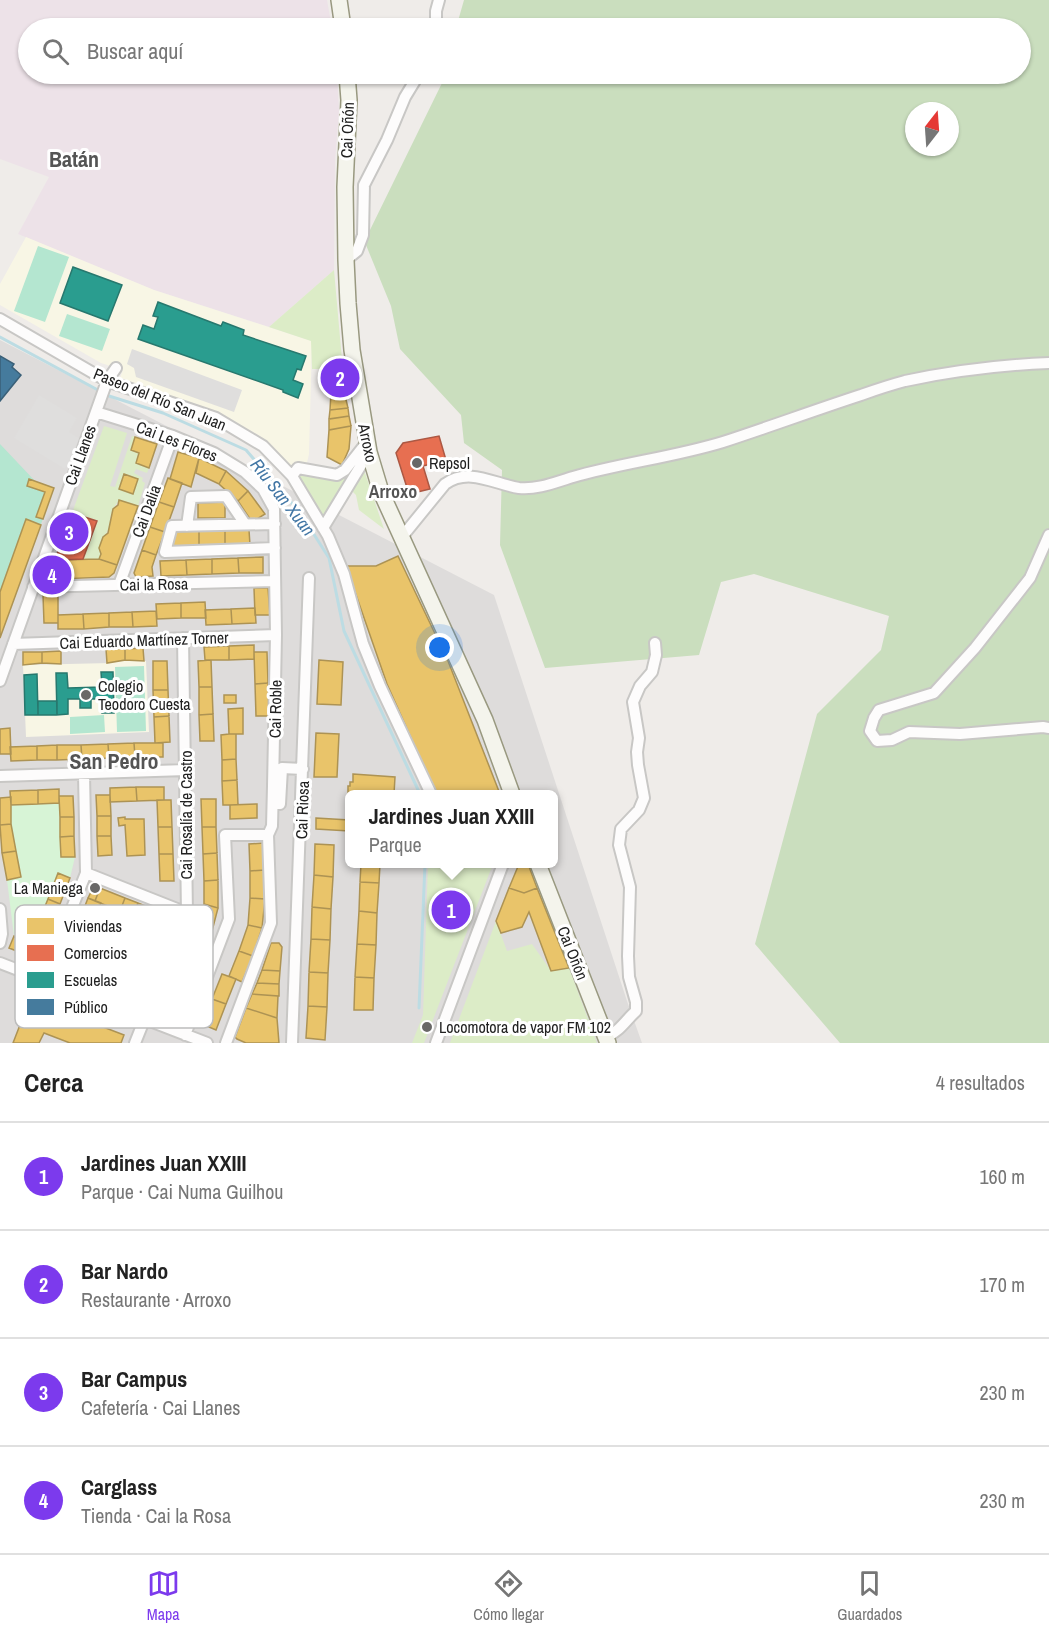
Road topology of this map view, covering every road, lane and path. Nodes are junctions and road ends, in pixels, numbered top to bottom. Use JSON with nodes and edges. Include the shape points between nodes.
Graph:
{"nodes":[{"id":1,"x":339,"y":0,"type":"edge"},
{"id":2,"x":439,"y":0,"type":"edge"},
{"id":3,"x":342,"y":18,"type":"edge"},
{"id":4,"x":436,"y":18,"type":"edge"},
{"id":5,"x":348,"y":84,"type":"edge"},
{"id":6,"x":413,"y":84,"type":"edge"},
{"id":7,"x":345,"y":187,"type":"joint"},
{"id":8,"x":346,"y":260,"type":"junction"},
{"id":9,"x":0,"y":319,"type":"edge"},
{"id":10,"x":1049,"y":363,"type":"edge"},
{"id":11,"x":116,"y":368,"type":"dead end"},
{"id":12,"x":107,"y":381,"type":"junction"},
{"id":13,"x":96,"y":412,"type":"junction"},
{"id":14,"x":173,"y":436,"type":"junction"},
{"id":15,"x":368,"y":447,"type":"junction"},
{"id":16,"x":292,"y":476,"type":"junction"},
{"id":17,"x":245,"y":524,"type":"junction"},
{"id":18,"x":274,"y":524,"type":"junction"},
{"id":19,"x":188,"y":526,"type":"junction"},
{"id":20,"x":323,"y":528,"type":"junction"},
{"id":21,"x":1049,"y":536,"type":"edge"},
{"id":22,"x":401,"y":538,"type":"junction"},
{"id":23,"x":275,"y":550,"type":"junction"},
{"id":24,"x":309,"y":578,"type":"dead end"},
{"id":25,"x":275,"y":581,"type":"junction"},
{"id":26,"x":119,"y":585,"type":"junction"},
{"id":27,"x":33,"y":587,"type":"junction"},
{"id":28,"x":276,"y":635,"type":"junction"},
{"id":29,"x":183,"y":638,"type":"junction"},
{"id":30,"x":13,"y":644,"type":"junction"},
{"id":31,"x":655,"y":644,"type":"dead end"},
{"id":32,"x":0,"y":681,"type":"edge"},
{"id":33,"x":1049,"y":728,"type":"edge"},
{"id":34,"x":303,"y":769,"type":"junction"},
{"id":35,"x":186,"y":770,"type":"junction"},
{"id":36,"x":84,"y":774,"type":"junction"},
{"id":37,"x":0,"y":776,"type":"edge"},
{"id":38,"x":273,"y":786,"type":"junction"},
{"id":39,"x":429,"y":790,"type":"edge"},
{"id":40,"x":510,"y":790,"type":"edge"},
{"id":41,"x":268,"y":835,"type":"junction"},
{"id":42,"x":502,"y":868,"type":"edge"},
{"id":43,"x":540,"y":868,"type":"edge"},
{"id":44,"x":86,"y":873,"type":"junction"},
{"id":45,"x":73,"y":905,"type":"edge"},
{"id":46,"x":166,"y":905,"type":"edge"},
{"id":47,"x":186,"y":905,"type":"edge"},
{"id":48,"x":0,"y":909,"type":"edge"},
{"id":49,"x":0,"y":943,"type":"edge"},
{"id":50,"x":213,"y":961,"type":"edge"},
{"id":51,"x":0,"y":963,"type":"edge"},
{"id":52,"x":15,"y":969,"type":"edge"},
{"id":53,"x":141,"y":1028,"type":"edge"},
{"id":54,"x":167,"y":1028,"type":"edge"},
{"id":55,"x":188,"y":1028,"type":"edge"},
{"id":56,"x":185,"y":1035,"type":"junction"},
{"id":57,"x":608,"y":1040,"type":"edge"},
{"id":58,"x":135,"y":1043,"type":"edge"},
{"id":59,"x":207,"y":1043,"type":"edge"},
{"id":60,"x":226,"y":1043,"type":"edge"},
{"id":61,"x":292,"y":1043,"type":"edge"},
{"id":62,"x":436,"y":1043,"type":"edge"}],
"edges":[{"from":1,"to":3,"type":"street"},
{"from":2,"to":4,"type":"street"},
{"from":5,"to":7,"type":"street","name":"Cai Oñón"},
{"from":6,"to":8,"type":"street","via":[[364,185],[363,235],[357,251]]},
{"from":7,"to":8,"type":"street","name":"Arroxo"},
{"from":8,"to":15,"type":"street","name":"Arroxo","via":[[352,350]]},
{"from":9,"to":12,"type":"street","name":"Paseo del Río San Juan"},
{"from":10,"to":22,"type":"street","via":[[904,381],[723,442],[541,486],[521,488],[480,477],[454,478]]},
{"from":11,"to":12,"type":"street","name":"Cai Llanes"},
{"from":12,"to":13,"type":"street","name":"Cai Llanes"},
{"from":12,"to":16,"type":"street","name":"Paseo del Río San Juan","via":[[216,418],[263,446]]},
{"from":13,"to":14,"type":"street","name":"Cai Les Flores"},
{"from":13,"to":27,"type":"street","name":"Cai Llanes"},
{"from":14,"to":18,"type":"street","name":"Cai Les Flores","via":[[214,453],[245,472],[263,489],[274,509]]},
{"from":14,"to":26,"type":"street","name":"Cai Dalia"},
{"from":15,"to":16,"type":"street","via":[[337,475],[298,468]]},
{"from":15,"to":20,"type":"street"},
{"from":15,"to":22,"type":"street","name":"Arroxo","via":[[381,492]]},
{"from":16,"to":20,"type":"street","name":"Paseo del Río San Juan"},
{"from":17,"to":18,"type":"street"},
{"from":17,"to":19,"type":"street"},
{"from":17,"to":19,"type":"street","via":[[226,496],[191,497]]},
{"from":18,"to":23,"type":"street","name":"Cai Les Flores"},
{"from":19,"to":23,"type":"street","via":[[172,526],[165,552]]},
{"from":20,"to":39,"type":"street","name":"Paseo del Río San Juan","via":[[344,573],[363,644]]},
{"from":21,"to":33,"type":"street","via":[[1030,578],[934,693],[879,710],[870,731],[877,741],[892,740],[909,732],[960,734]]},
{"from":22,"to":40,"type":"street","name":"Arroxo","via":[[485,720]]},
{"from":23,"to":25,"type":"street","name":"Cai Les Flores"},
{"from":24,"to":34,"type":"street","name":"Cai Riosa"},
{"from":25,"to":26,"type":"street","name":"Cai la Rosa"},
{"from":25,"to":28,"type":"street","name":"Cai Roble"},
{"from":26,"to":27,"type":"street","name":"Cai la Rosa"},
{"from":27,"to":30,"type":"street","name":"Cai Llanes"},
{"from":28,"to":29,"type":"street","name":"Cai Eduardo Martínez Torner"},
{"from":28,"to":38,"type":"street","name":"Cai Roble"},
{"from":29,"to":30,"type":"street","name":"Cai Eduardo Martínez Torner"},
{"from":29,"to":35,"type":"street","name":"Cai Rosalía de Castro"},
{"from":30,"to":32,"type":"street","name":"Cai Llanes"},
{"from":31,"to":57,"type":"street","via":[[652,672],[633,702],[644,798],[639,810],[621,829],[619,845],[630,887],[629,977],[636,1011]]},
{"from":34,"to":38,"type":"street","via":[[282,768],[280,804],[276,805],[278,786]]},
{"from":34,"to":61,"type":"street","name":"Cai Riosa"},
{"from":35,"to":36,"type":"street"},
{"from":35,"to":47,"type":"street","name":"Cai Rosalía de Castro"},
{"from":36,"to":37,"type":"street"},
{"from":36,"to":44,"type":"street"},
{"from":38,"to":41,"type":"street","name":"Cai Roble","via":[[272,826]]},
{"from":41,"to":50,"type":"street","via":[[225,836],[229,919]]},
{"from":41,"to":60,"type":"street","name":"Cai Roble","via":[[271,923]]},
{"from":42,"to":62,"type":"street"},
{"from":43,"to":57,"type":"street","name":"Cai Oñón"},
{"from":44,"to":45,"type":"street"},
{"from":44,"to":46,"type":"street"},
{"from":48,"to":49,"type":"street"},
{"from":51,"to":52,"type":"street"},
{"from":53,"to":58,"type":"street","name":"Cai Rosalía de Castro"},
{"from":54,"to":56,"type":"street"},
{"from":55,"to":56,"type":"street"},
{"from":56,"to":59,"type":"street"}]}
